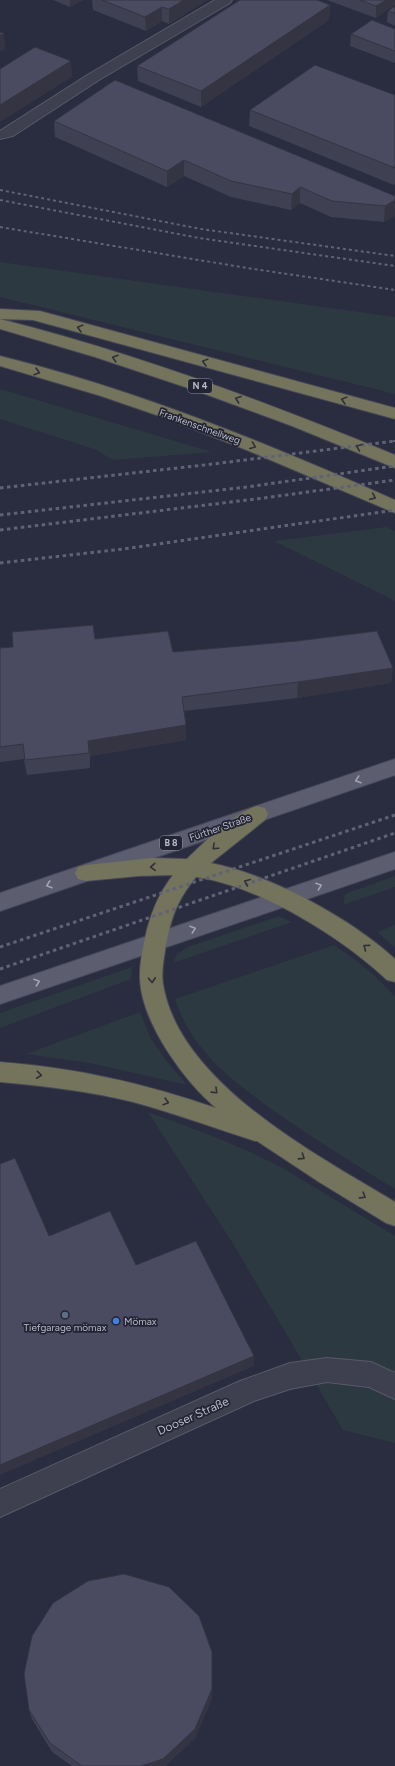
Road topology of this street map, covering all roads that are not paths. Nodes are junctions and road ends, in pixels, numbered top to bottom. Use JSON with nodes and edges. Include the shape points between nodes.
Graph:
{"nodes":[{"id":1,"x":225,"y":0,"type":"edge"},
{"id":2,"x":0,"y":134,"type":"edge"},
{"id":3,"x":0,"y":314,"type":"edge"},
{"id":4,"x":0,"y":324,"type":"edge"},
{"id":5,"x":0,"y":361,"type":"edge"},
{"id":6,"x":395,"y":414,"type":"edge"},
{"id":7,"x":395,"y":462,"type":"edge"},
{"id":8,"x":395,"y":506,"type":"edge"},
{"id":9,"x":395,"y":767,"type":"edge"},
{"id":10,"x":257,"y":814,"type":"junction"},
{"id":11,"x":395,"y":860,"type":"edge"},
{"id":12,"x":192,"y":868,"type":"junction"},
{"id":13,"x":86,"y":873,"type":"junction"},
{"id":14,"x":283,"y":898,"type":"junction"},
{"id":15,"x":0,"y":902,"type":"edge"},
{"id":16,"x":156,"y":942,"type":"junction"},
{"id":17,"x":395,"y":973,"type":"edge"},
{"id":18,"x":0,"y":995,"type":"edge"},
{"id":19,"x":0,"y":1072,"type":"edge"},
{"id":20,"x":273,"y":1138,"type":"junction"},
{"id":21,"x":395,"y":1215,"type":"edge"},
{"id":22,"x":395,"y":1386,"type":"edge"},
{"id":23,"x":0,"y":1503,"type":"edge"}],
"edges":[{"from":1,"to":2,"type":"street","via":[[94,77],[8,133]]},
{"from":6,"to":3,"type":"highway","one_way":true,"via":[[34,315]]},
{"from":7,"to":4,"type":"highway","number":"N 4","one_way":true,"via":[[209,388]]},
{"from":5,"to":8,"type":"highway","name":"Frankenschnellweg","one_way":true,"via":[[170,414],[276,455]]},
{"from":9,"to":10,"type":"main road","name":"Fürther Straße","number":"B 8","one_way":true},
{"from":10,"to":12,"type":"highway","one_way":true,"via":[[227,836]]},
{"from":10,"to":13,"type":"main road","name":"Fürther Straße","number":"B 8"},
{"from":14,"to":11,"type":"main road","one_way":true},
{"from":12,"to":13,"type":"highway","one_way":true,"via":[[158,866]]},
{"from":14,"to":12,"type":"highway","one_way":true,"via":[[227,874]]},
{"from":12,"to":16,"type":"highway","via":[[171,895],[161,919]]},
{"from":13,"to":15,"type":"main road","name":"Fürther Straße","number":"B 8","one_way":true},
{"from":16,"to":14,"type":"main road","one_way":true},
{"from":17,"to":14,"type":"highway","one_way":true,"via":[[347,934]]},
{"from":18,"to":16,"type":"main road","one_way":true},
{"from":16,"to":20,"type":"highway","one_way":true,"via":[[151,980],[162,1020],[175,1044],[217,1093]]},
{"from":19,"to":20,"type":"highway","one_way":true,"via":[[55,1077],[116,1088],[193,1110]]},
{"from":20,"to":21,"type":"highway","one_way":true},
{"from":22,"to":23,"type":"street","name":"Dooser Straße","via":[[371,1375],[327,1370],[290,1376],[249,1390]]}]}
